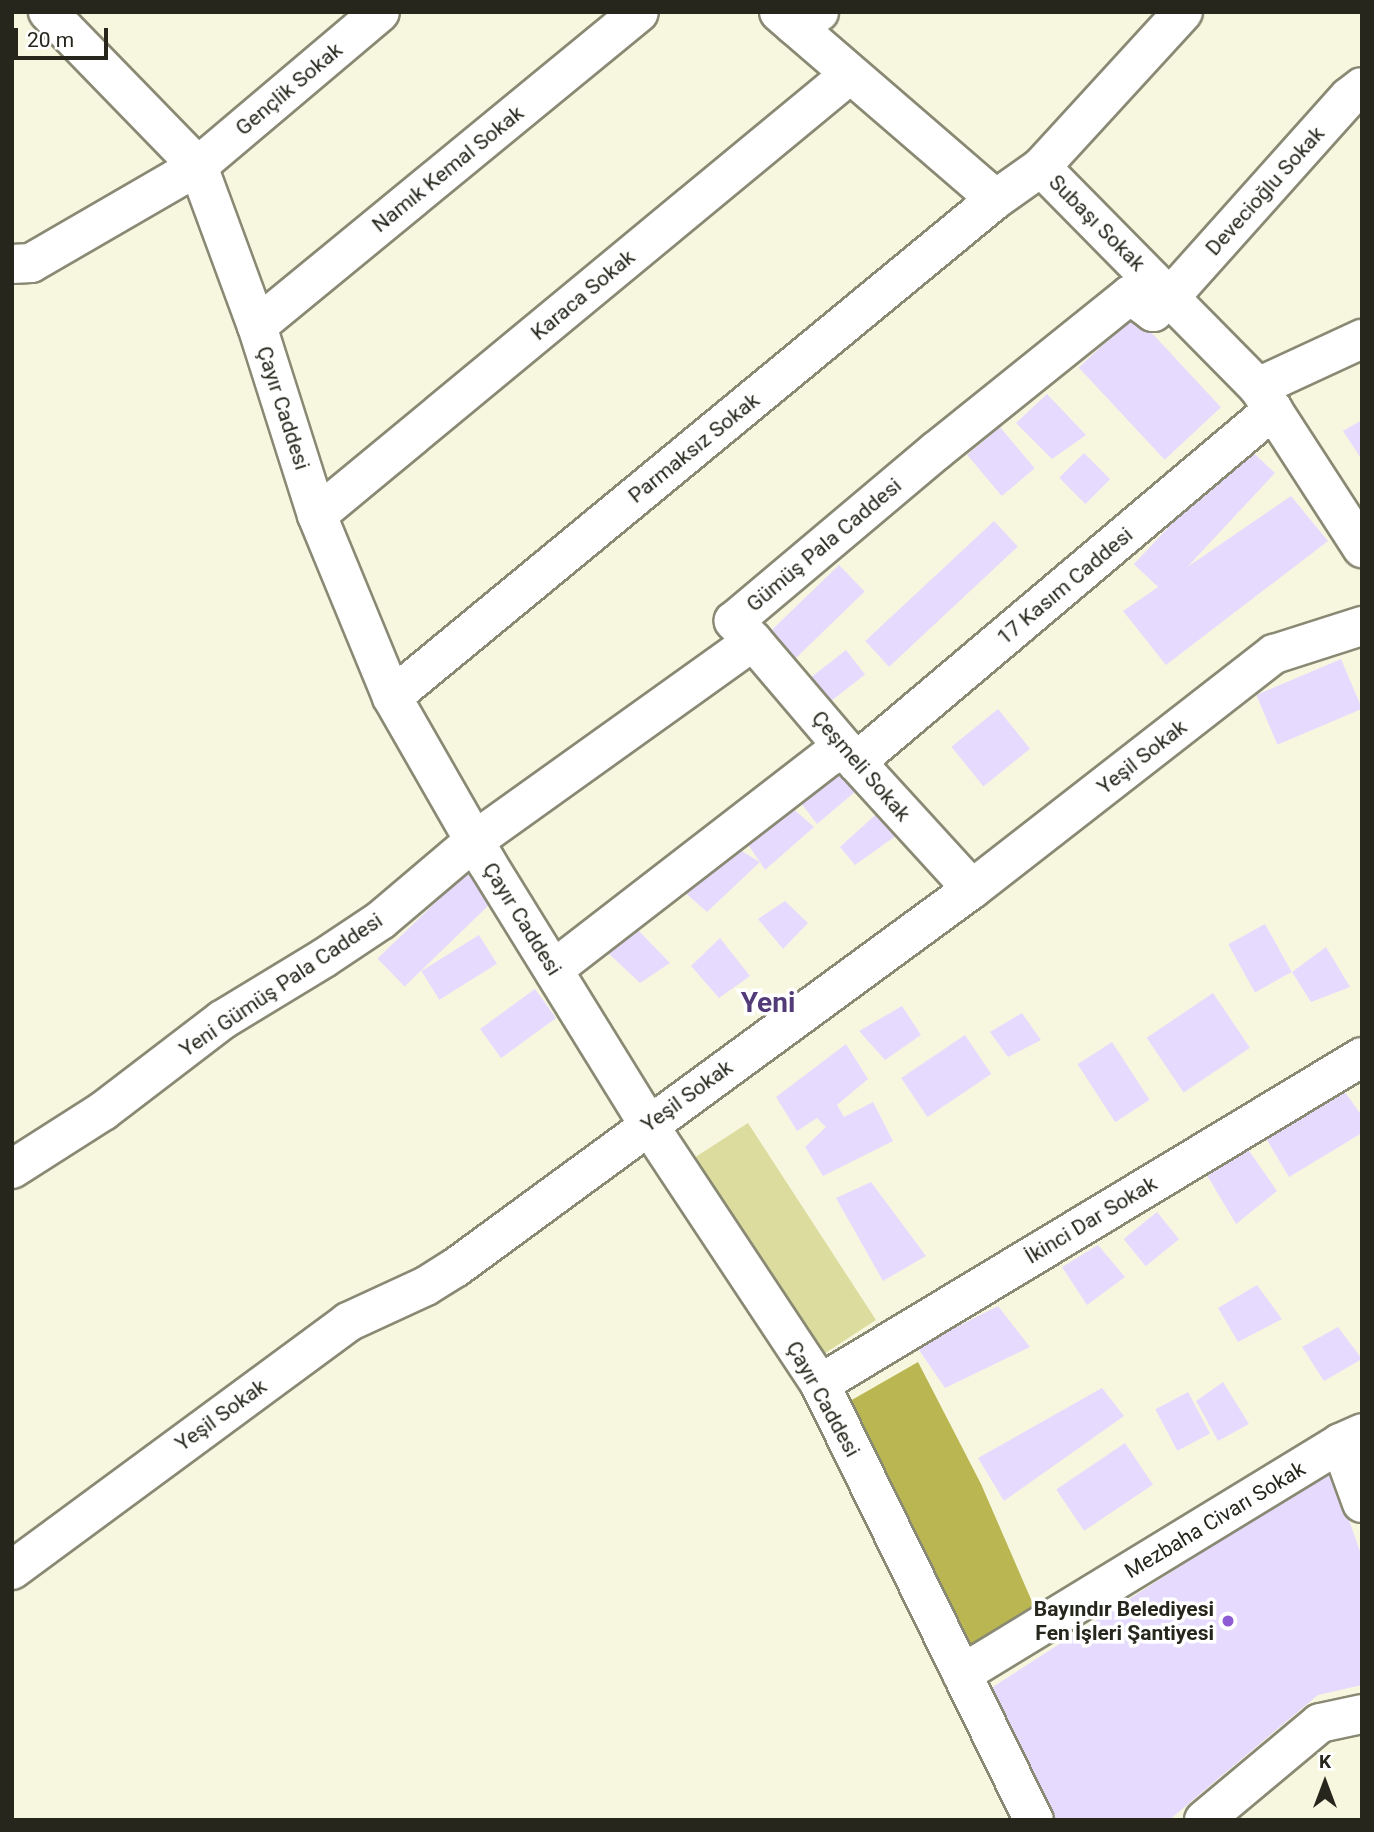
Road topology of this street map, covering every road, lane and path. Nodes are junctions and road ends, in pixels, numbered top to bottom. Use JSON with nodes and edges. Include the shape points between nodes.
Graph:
{"nodes":[{"id":1,"x":380,"y":12,"type":"edge"},
{"id":2,"x":639,"y":12,"type":"edge"},
{"id":3,"x":1183,"y":12,"type":"edge"},
{"id":4,"x":50,"y":13,"type":"edge"},
{"id":5,"x":797,"y":17,"type":"edge"},
{"id":6,"x":849,"y":75,"type":"junction"},
{"id":7,"x":1362,"y":87,"type":"edge"},
{"id":8,"x":198,"y":166,"type":"junction"},
{"id":9,"x":1041,"y":167,"type":"junction"},
{"id":10,"x":996,"y":199,"type":"junction"},
{"id":11,"x":12,"y":264,"type":"edge"},
{"id":12,"x":1170,"y":297,"type":"junction"},
{"id":13,"x":257,"y":326,"type":"junction"},
{"id":14,"x":1362,"y":339,"type":"edge"},
{"id":15,"x":1266,"y":399,"type":"junction"},
{"id":16,"x":317,"y":515,"type":"junction"},
{"id":17,"x":1362,"y":548,"type":"edge"},
{"id":18,"x":1362,"y":626,"type":"edge"},
{"id":19,"x":753,"y":641,"type":"junction"},
{"id":20,"x":392,"y":697,"type":"junction"},
{"id":21,"x":851,"y":756,"type":"junction"},
{"id":22,"x":474,"y":841,"type":"junction"},
{"id":23,"x":972,"y":889,"type":"junction"},
{"id":24,"x":554,"y":969,"type":"junction"},
{"id":25,"x":1362,"y":1056,"type":"edge"},
{"id":26,"x":648,"y":1124,"type":"junction"},
{"id":27,"x":12,"y":1169,"type":"edge"},
{"id":28,"x":820,"y":1384,"type":"junction"},
{"id":29,"x":1351,"y":1438,"type":"edge"},
{"id":30,"x":1362,"y":1503,"type":"edge"},
{"id":31,"x":12,"y":1570,"type":"edge"},
{"id":32,"x":962,"y":1674,"type":"junction"},
{"id":33,"x":1362,"y":1714,"type":"edge"},
{"id":34,"x":1034,"y":1820,"type":"edge"},
{"id":35,"x":1204,"y":1820,"type":"edge"}],
"edges":[{"from":1,"to":8,"type":"street","name":"Gençlik Sokak"},
{"from":2,"to":13,"type":"street","name":"Namık Kemal Sokak"},
{"from":3,"to":9,"type":"street"},
{"from":4,"to":8,"type":"street","name":"Çayır Caddesi"},
{"from":5,"to":6,"type":"street"},
{"from":6,"to":10,"type":"street"},
{"from":6,"to":16,"type":"street","name":"Karaca Sokak"},
{"from":7,"to":12,"type":"street","name":"Devecioğlu Sokak"},
{"from":8,"to":11,"type":"street","name":"Gençlik Sokak","via":[[31,263]]},
{"from":8,"to":13,"type":"street","name":"Çayır Caddesi"},
{"from":9,"to":10,"type":"street","name":"Subaşı Sokak"},
{"from":9,"to":12,"type":"street","name":"Subaşı Sokak"},
{"from":10,"to":20,"type":"street","name":"Parmaksız Sokak"},
{"from":12,"to":15,"type":"street","name":"Subaşı Sokak"},
{"from":12,"to":19,"type":"street","name":"Gümüş Pala Caddesi","via":[[1153,312],[1130,295],[936,451],[734,621]]},
{"from":13,"to":16,"type":"street","name":"Çayır Caddesi"},
{"from":14,"to":15,"type":"street","name":"17 Kasım Caddesi"},
{"from":15,"to":17,"type":"street","name":"Subaşı Sokak"},
{"from":15,"to":21,"type":"street","name":"17 Kasım Caddesi"},
{"from":16,"to":20,"type":"street","name":"Çayır Caddesi"},
{"from":18,"to":23,"type":"street","name":"Yeşil Sokak","via":[[1274,654]]},
{"from":19,"to":21,"type":"street","name":"Çeşmeli Sokak"},
{"from":19,"to":22,"type":"street","name":"Gümüş Pala Caddesi"},
{"from":20,"to":22,"type":"street","name":"Çayır Caddesi"},
{"from":21,"to":23,"type":"street","name":"Çeşmeli Sokak"},
{"from":21,"to":24,"type":"street","name":"17 Kasım Caddesi","via":[[830,756]]},
{"from":22,"to":24,"type":"street","name":"Çayır Caddesi"},
{"from":22,"to":27,"type":"street","name":"Yeni Gümüş Pala Caddesi","via":[[381,920],[222,1020],[103,1111]]},
{"from":23,"to":26,"type":"street","name":"Yeşil Sokak"},
{"from":24,"to":26,"type":"street","name":"Çayır Caddesi"},
{"from":25,"to":28,"type":"street","name":"İkinci Dar Sokak"},
{"from":26,"to":28,"type":"street","name":"Çayır Caddesi"},
{"from":26,"to":31,"type":"street","name":"Yeşil Sokak","via":[[455,1268],[348,1322]]},
{"from":28,"to":32,"type":"street","name":"Çayır Caddesi"},
{"from":29,"to":30,"type":"street"},
{"from":29,"to":32,"type":"street","name":"Mezbaha Civarı Sokak"},
{"from":32,"to":34,"type":"street","name":"Çayır Caddesi"},
{"from":33,"to":35,"type":"street","via":[[1320,1723]]}]}
